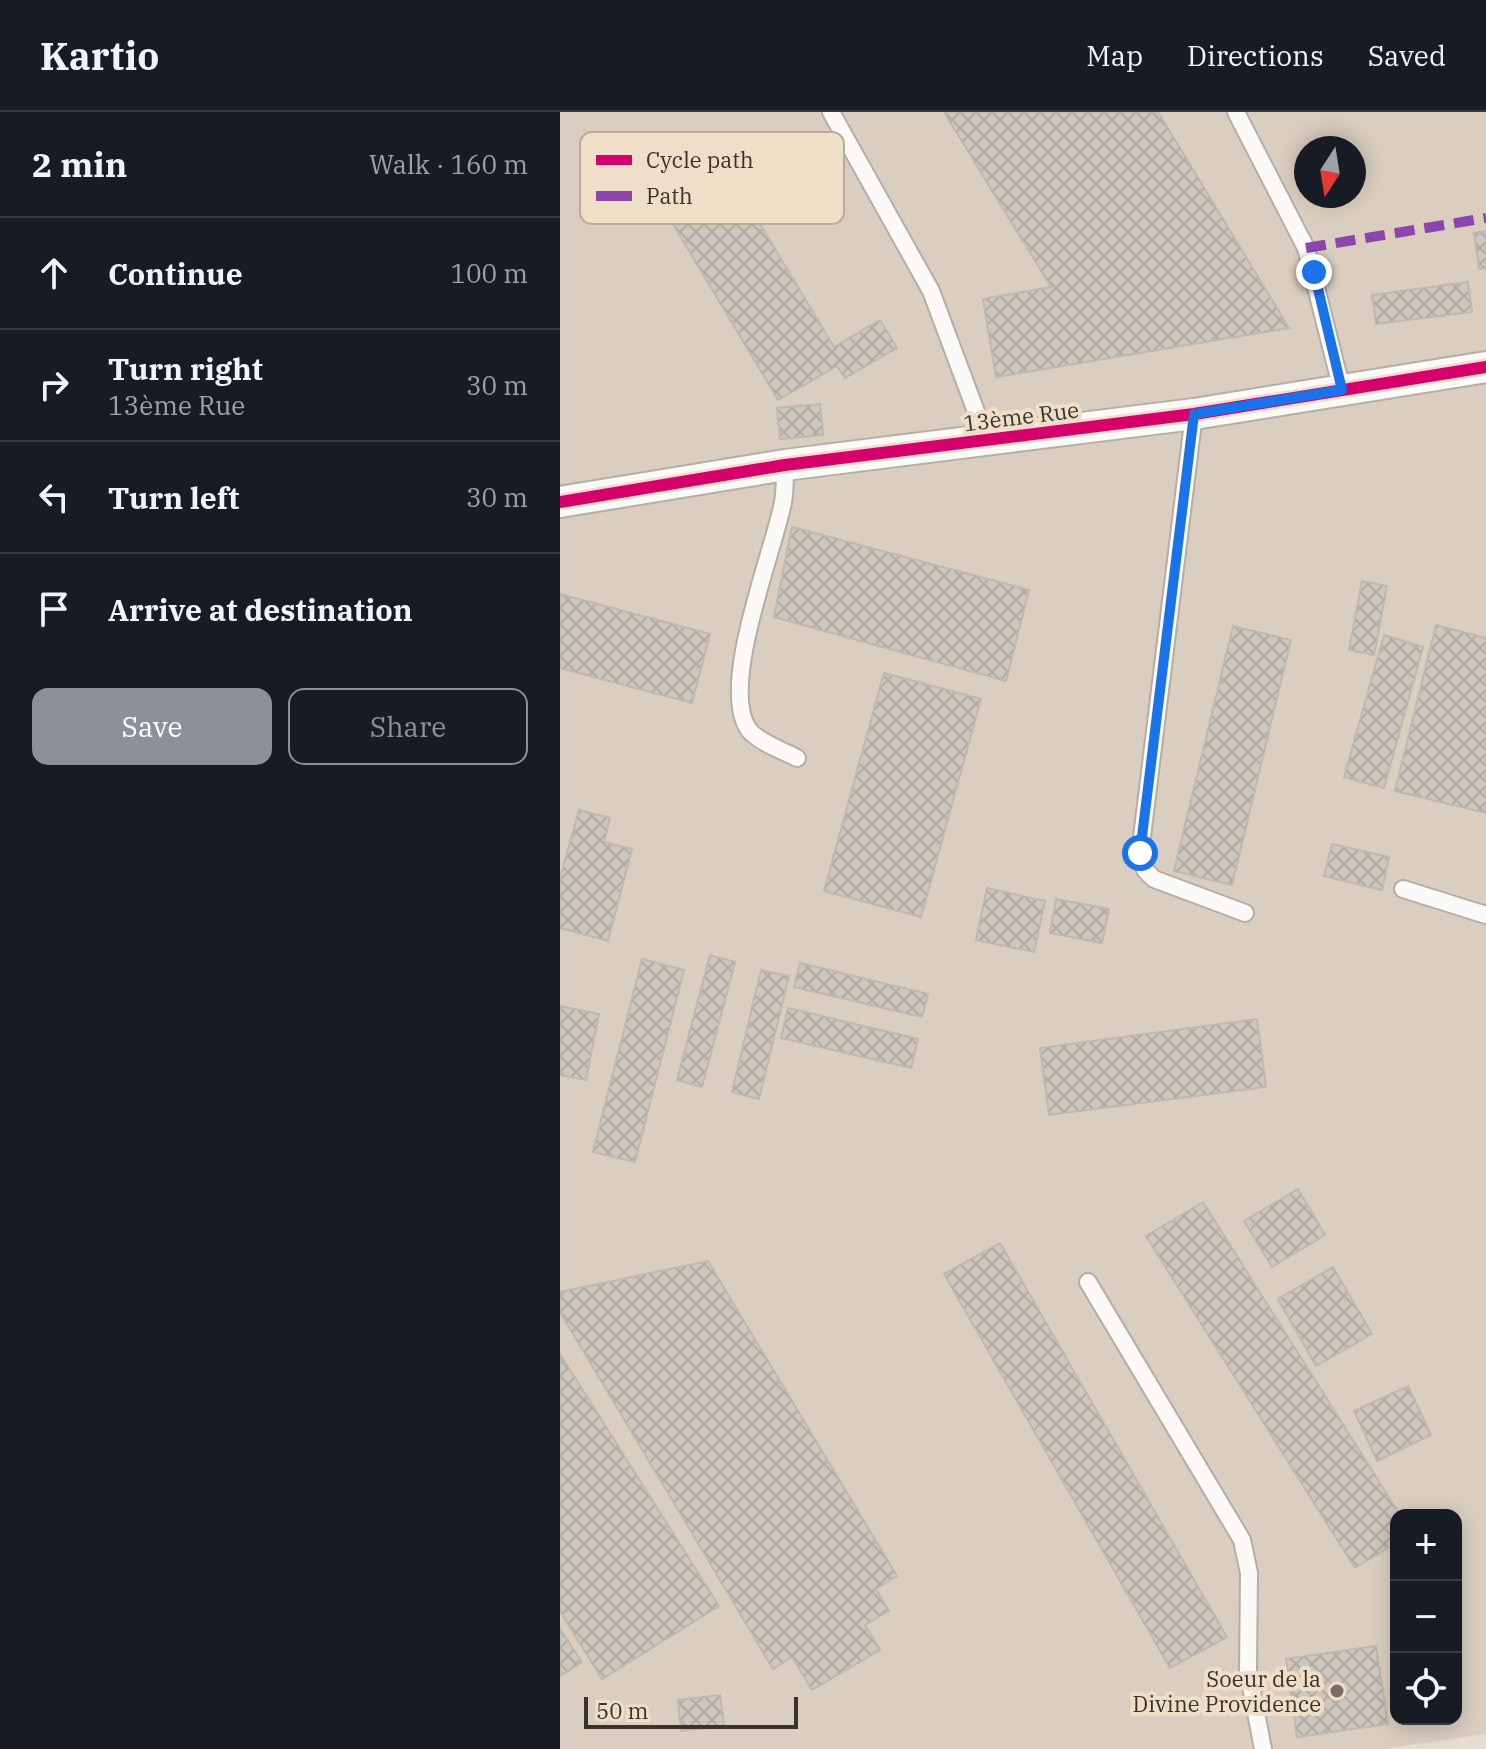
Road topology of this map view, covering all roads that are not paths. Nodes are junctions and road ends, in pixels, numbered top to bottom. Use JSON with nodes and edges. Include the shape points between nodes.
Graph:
{"nodes":[{"id":1,"x":831,"y":112,"type":"edge"},
{"id":2,"x":1236,"y":112,"type":"edge"},
{"id":3,"x":842,"y":132,"type":"edge"},
{"id":4,"x":844,"y":135,"type":"edge"},
{"id":5,"x":1486,"y":367,"type":"edge"},
{"id":6,"x":1342,"y":390,"type":"junction"},
{"id":7,"x":1194,"y":414,"type":"junction"},
{"id":8,"x":987,"y":441,"type":"junction"},
{"id":9,"x":785,"y":465,"type":"junction"},
{"id":10,"x":560,"y":502,"type":"edge"},
{"id":11,"x":797,"y":758,"type":"dead end"},
{"id":12,"x":1403,"y":889,"type":"dead end"},
{"id":13,"x":1245,"y":913,"type":"dead end"},
{"id":14,"x":1486,"y":915,"type":"edge"},
{"id":15,"x":1088,"y":1282,"type":"dead end"},
{"id":16,"x":1263,"y":1749,"type":"edge"}],
"edges":[{"from":1,"to":3,"type":"lane"},
{"from":2,"to":6,"type":"lane","via":[[1306,248]]},
{"from":4,"to":8,"type":"lane","via":[[931,291]]},
{"from":5,"to":6,"type":"street","name":"13ème Rue"},
{"from":6,"to":7,"type":"street","name":"13ème Rue"},
{"from":7,"to":8,"type":"street","name":"13ème Rue"},
{"from":7,"to":13,"type":"lane","via":[[1140,853],[1154,879]]},
{"from":8,"to":9,"type":"street","name":"13ème Rue"},
{"from":9,"to":10,"type":"street","name":"13ème Rue"},
{"from":9,"to":11,"type":"lane","via":[[783,503],[751,617],[742,711],[750,731]]},
{"from":12,"to":14,"type":"lane"},
{"from":15,"to":16,"type":"lane","via":[[1242,1540],[1249,1573],[1248,1671]]}]}
